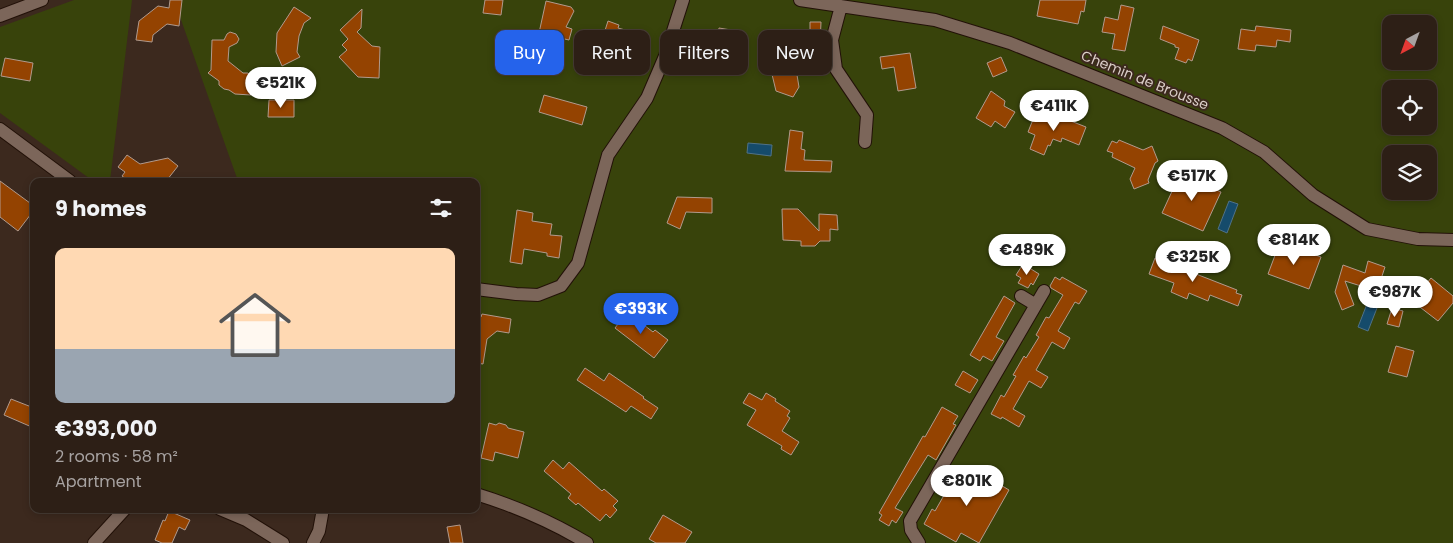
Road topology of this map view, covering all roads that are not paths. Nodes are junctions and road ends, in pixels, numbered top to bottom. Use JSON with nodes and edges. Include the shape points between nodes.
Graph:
{"nodes":[{"id":1,"x":42,"y":0,"type":"edge"},
{"id":2,"x":683,"y":0,"type":"edge"},
{"id":3,"x":800,"y":0,"type":"edge"},
{"id":4,"x":841,"y":6,"type":"junction"},
{"id":5,"x":0,"y":16,"type":"edge"},
{"id":6,"x":0,"y":130,"type":"edge"},
{"id":7,"x":865,"y":142,"type":"dead end"},
{"id":8,"x":66,"y":178,"type":"edge"},
{"id":9,"x":1453,"y":240,"type":"edge"},
{"id":10,"x":480,"y":290,"type":"edge"},
{"id":11,"x":1044,"y":291,"type":"dead end"},
{"id":12,"x":1022,"y":296,"type":"dead end"},
{"id":13,"x":1036,"y":305,"type":"junction"},
{"id":14,"x":480,"y":495,"type":"edge"},
{"id":15,"x":121,"y":513,"type":"edge"},
{"id":16,"x":229,"y":513,"type":"edge"},
{"id":17,"x":322,"y":513,"type":"edge"},
{"id":18,"x":94,"y":543,"type":"edge"},
{"id":19,"x":283,"y":543,"type":"edge"},
{"id":20,"x":313,"y":543,"type":"edge"},
{"id":21,"x":587,"y":543,"type":"edge"},
{"id":22,"x":919,"y":543,"type":"edge"}],
"edges":[{"from":1,"to":5,"type":"street"},
{"from":2,"to":10,"type":"street","via":[[647,98],[608,155],[578,263],[560,286],[538,294]]},
{"from":3,"to":4,"type":"street","name":"Chemin de Brousse"},
{"from":4,"to":7,"type":"street","via":[[832,40],[836,69],[867,115]]},
{"from":4,"to":9,"type":"street","name":"Chemin de Brousse","via":[[935,20],[1010,43],[1222,128],[1264,152],[1313,195],[1366,229],[1418,239]]},
{"from":6,"to":8,"type":"street"},
{"from":11,"to":13,"type":"street"},
{"from":12,"to":13,"type":"street"},
{"from":13,"to":22,"type":"street","via":[[910,521]]},
{"from":14,"to":21,"type":"street","via":[[522,510]]},
{"from":15,"to":18,"type":"street"},
{"from":16,"to":19,"type":"street"},
{"from":17,"to":20,"type":"street"}]}
